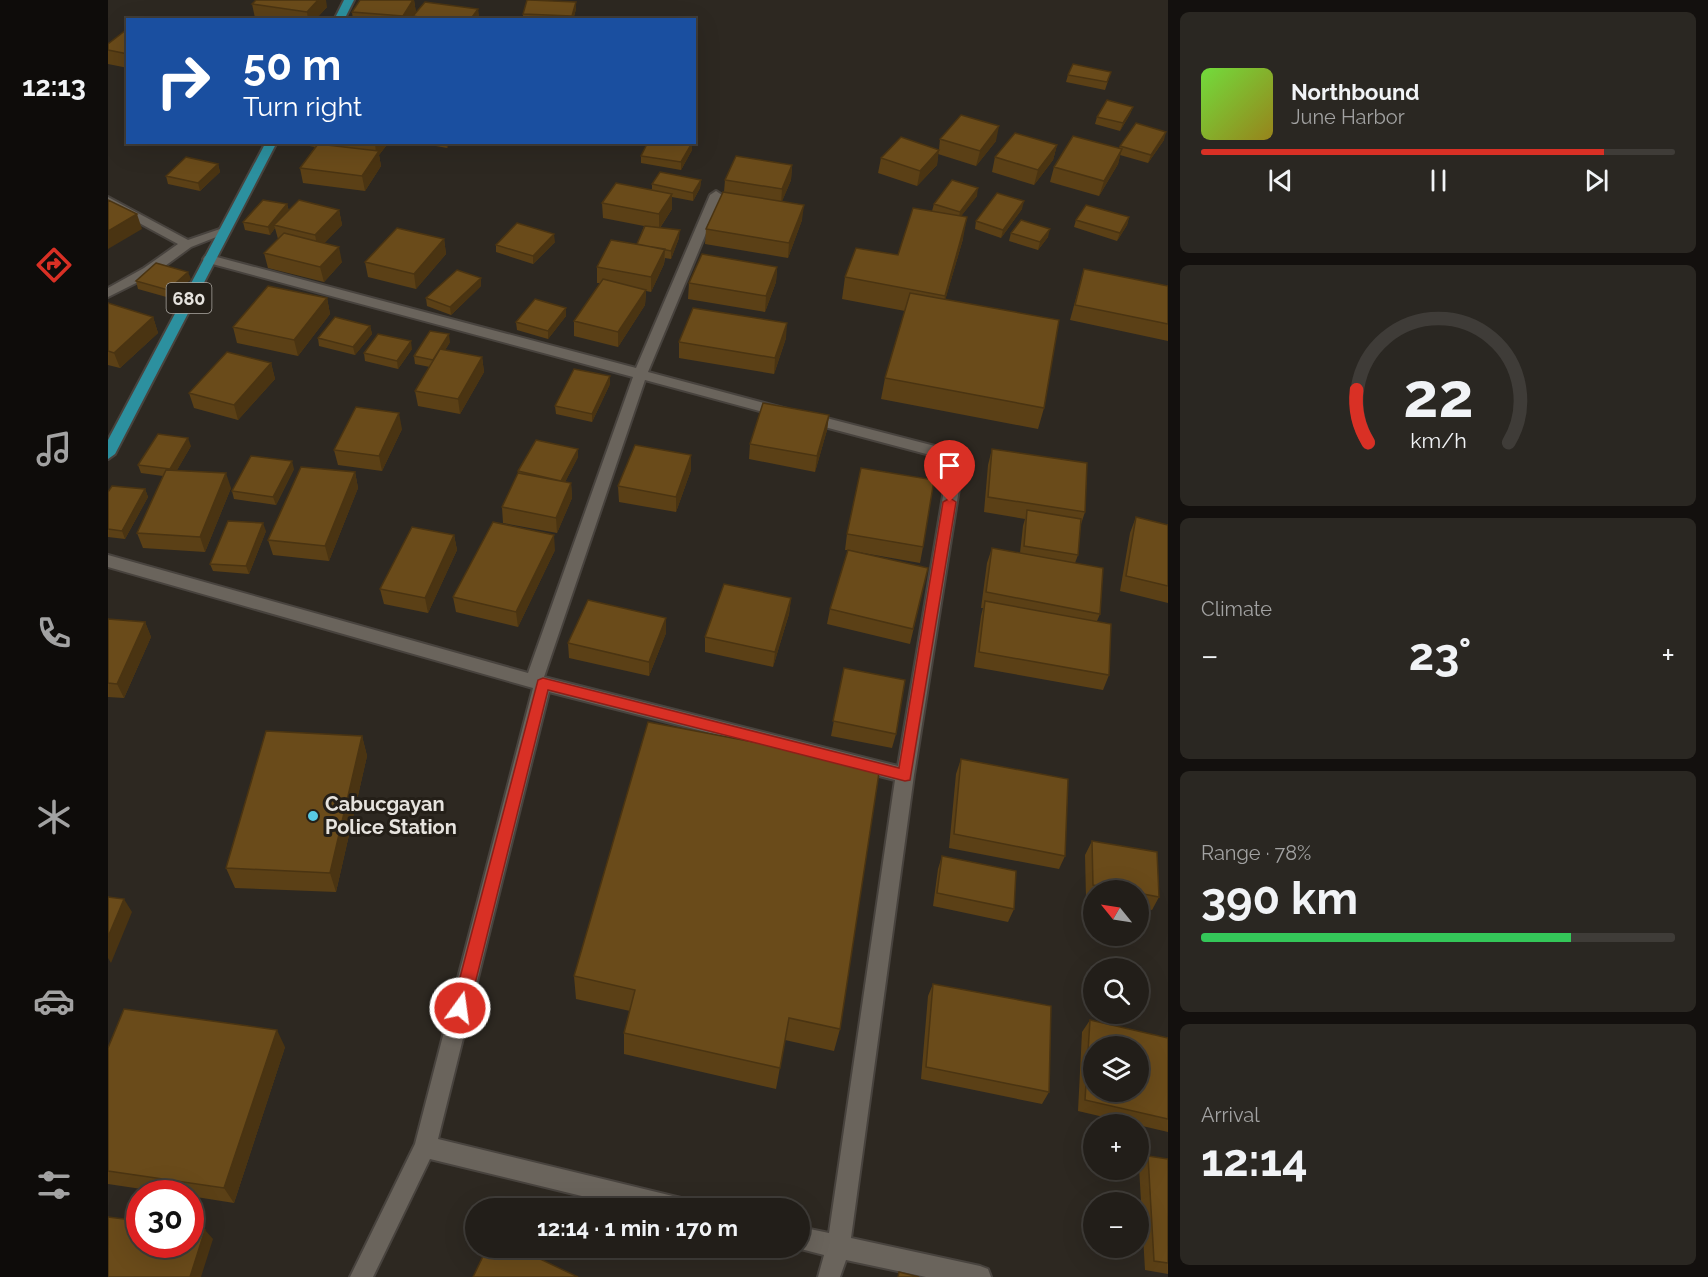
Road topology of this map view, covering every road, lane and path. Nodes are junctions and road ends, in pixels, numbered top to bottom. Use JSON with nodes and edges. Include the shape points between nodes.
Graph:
{"nodes":[{"id":1,"x":349,"y":0,"type":"edge"},
{"id":2,"x":340,"y":18,"type":"edge"},
{"id":3,"x":271,"y":144,"type":"edge"},
{"id":4,"x":716,"y":195,"type":"dead end"},
{"id":5,"x":108,"y":201,"type":"edge"},
{"id":6,"x":223,"y":232,"type":"junction"},
{"id":7,"x":187,"y":244,"type":"junction"},
{"id":8,"x":209,"y":259,"type":"junction"},
{"id":9,"x":108,"y":293,"type":"edge"},
{"id":10,"x":640,"y":375,"type":"junction"},
{"id":11,"x":108,"y":454,"type":"edge"},
{"id":12,"x":108,"y":561,"type":"edge"},
{"id":13,"x":538,"y":682,"type":"junction"},
{"id":14,"x":905,"y":775,"type":"junction"},
{"id":15,"x":425,"y":1147,"type":"junction"},
{"id":16,"x":636,"y":1198,"type":"edge"},
{"id":17,"x":810,"y":1240,"type":"edge"},
{"id":18,"x":838,"y":1247,"type":"junction"},
{"id":19,"x":361,"y":1277,"type":"edge"},
{"id":20,"x":829,"y":1277,"type":"edge"},
{"id":21,"x":980,"y":1277,"type":"edge"}],
"edges":[{"from":1,"to":2,"type":"main road"},
{"from":3,"to":6,"type":"main road","number":"680"},
{"from":4,"to":10,"type":"street"},
{"from":5,"to":7,"type":"street"},
{"from":6,"to":7,"type":"street"},
{"from":6,"to":8,"type":"main road","number":"680"},
{"from":7,"to":9,"type":"street"},
{"from":8,"to":10,"type":"street"},
{"from":8,"to":11,"type":"main road","number":"680"},
{"from":10,"to":13,"type":"street"},
{"from":10,"to":14,"type":"street","via":[[957,457]]},
{"from":12,"to":13,"type":"street"},
{"from":13,"to":14,"type":"street"},
{"from":13,"to":15,"type":"street"},
{"from":14,"to":18,"type":"street"},
{"from":15,"to":16,"type":"street"},
{"from":15,"to":19,"type":"street"},
{"from":17,"to":18,"type":"street"},
{"from":18,"to":20,"type":"street"},
{"from":18,"to":21,"type":"street"}]}
